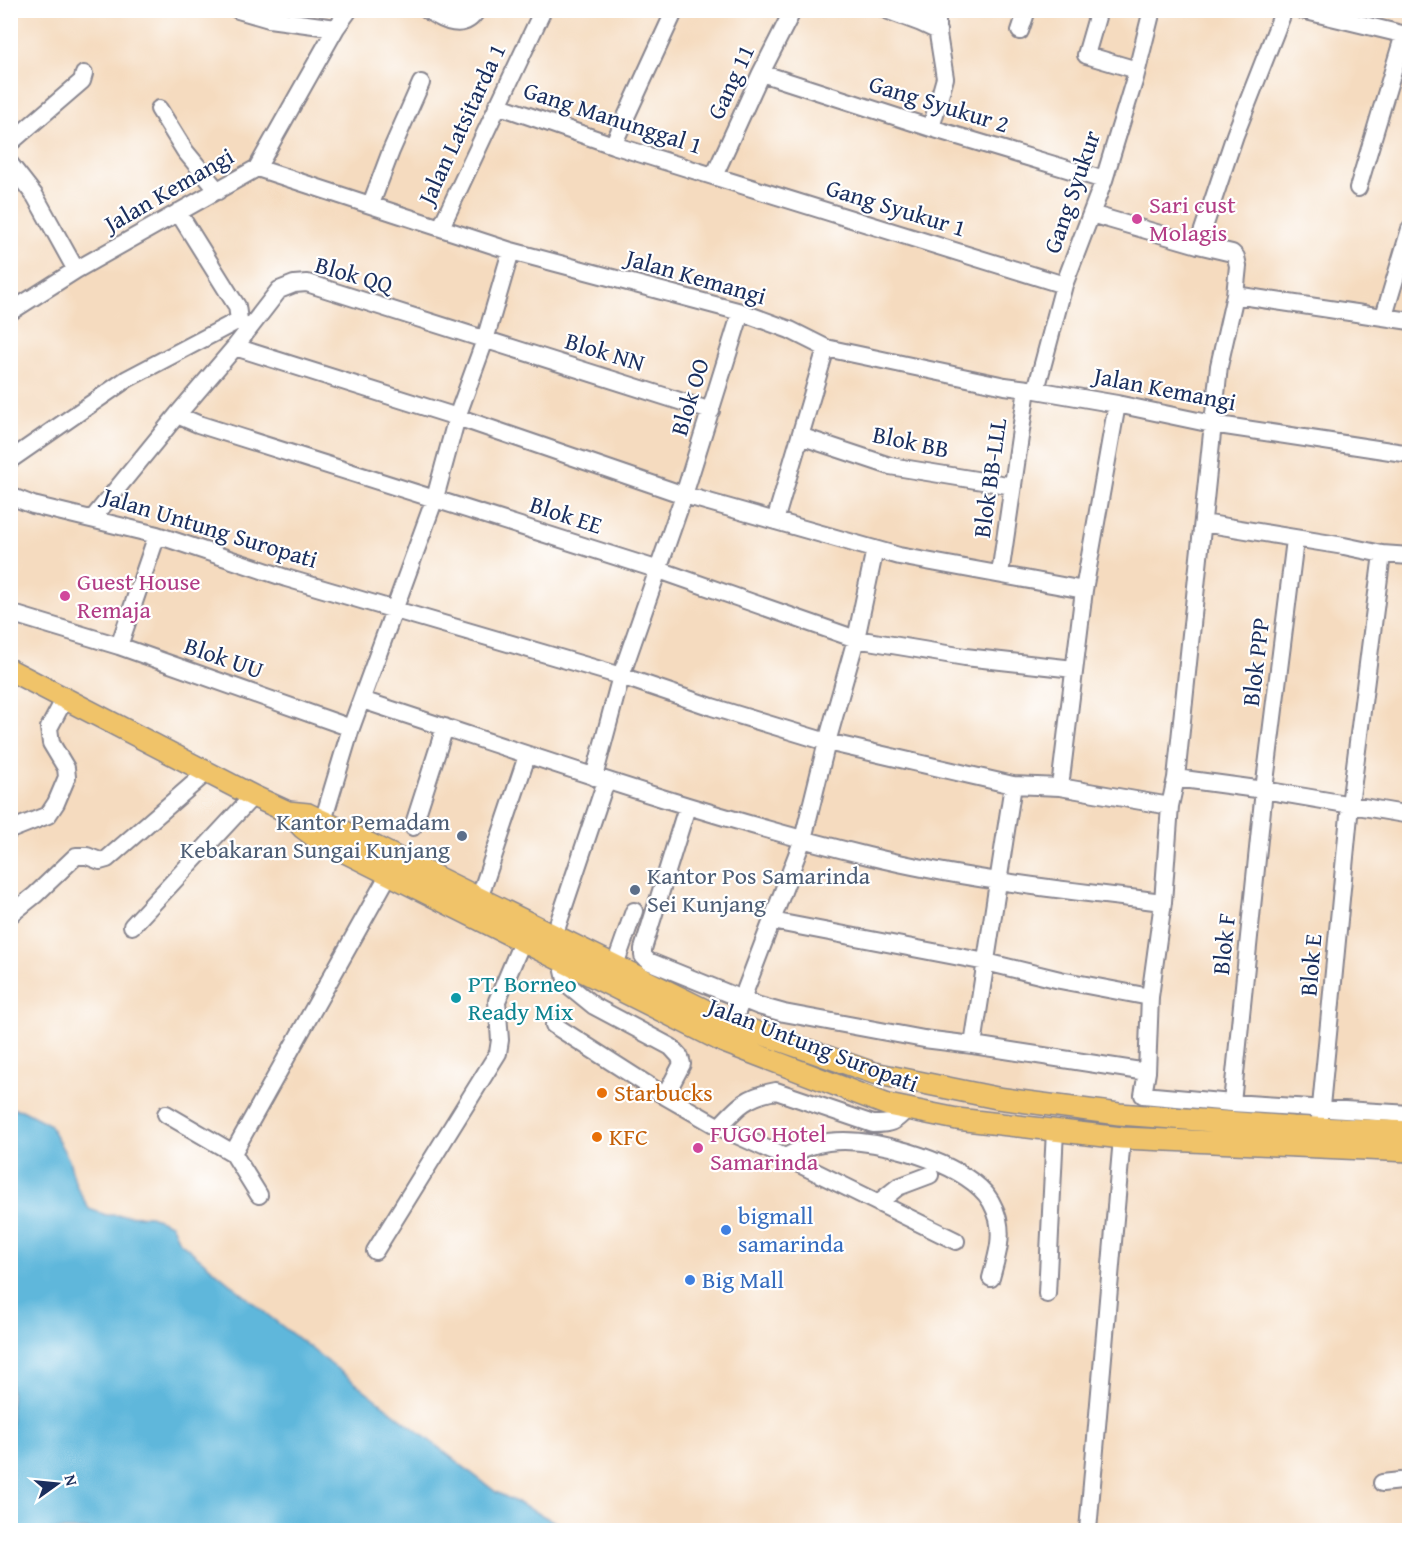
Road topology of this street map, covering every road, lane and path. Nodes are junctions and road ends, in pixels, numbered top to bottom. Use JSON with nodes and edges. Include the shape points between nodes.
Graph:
{"nodes":[{"id":1,"x":238,"y":10,"type":"edge"},
{"id":2,"x":349,"y":10,"type":"edge"},
{"id":3,"x":427,"y":10,"type":"edge"},
{"id":4,"x":477,"y":10,"type":"edge"},
{"id":5,"x":543,"y":10,"type":"edge"},
{"id":6,"x":675,"y":10,"type":"edge"},
{"id":7,"x":793,"y":10,"type":"edge"},
{"id":8,"x":886,"y":10,"type":"edge"},
{"id":9,"x":937,"y":10,"type":"edge"},
{"id":10,"x":1027,"y":10,"type":"edge"},
{"id":11,"x":1099,"y":10,"type":"edge"},
{"id":12,"x":1152,"y":10,"type":"edge"},
{"id":13,"x":1284,"y":10,"type":"edge"},
{"id":14,"x":1302,"y":10,"type":"edge"},
{"id":15,"x":336,"y":28,"type":"junction"},
{"id":16,"x":938,"y":31,"type":"junction"},
{"id":17,"x":1020,"y":31,"type":"dead end"},
{"id":18,"x":1407,"y":35,"type":"edge"},
{"id":19,"x":1137,"y":70,"type":"junction"},
{"id":20,"x":761,"y":73,"type":"junction"},
{"id":21,"x":84,"y":74,"type":"dead end"},
{"id":22,"x":422,"y":83,"type":"dead end"},
{"id":23,"x":497,"y":105,"type":"junction"},
{"id":24,"x":159,"y":109,"type":"dead end"},
{"id":25,"x":931,"y":128,"type":"junction"},
{"id":26,"x":10,"y":143,"type":"edge"},
{"id":27,"x":613,"y":145,"type":"junction"},
{"id":28,"x":10,"y":164,"type":"edge"},
{"id":29,"x":257,"y":168,"type":"junction"},
{"id":30,"x":714,"y":176,"type":"junction"},
{"id":31,"x":1104,"y":180,"type":"junction"},
{"id":32,"x":1358,"y":188,"type":"dead end"},
{"id":33,"x":218,"y":191,"type":"junction"},
{"id":34,"x":371,"y":204,"type":"junction"},
{"id":35,"x":178,"y":212,"type":"junction"},
{"id":36,"x":1091,"y":214,"type":"junction"},
{"id":37,"x":441,"y":226,"type":"junction"},
{"id":38,"x":1410,"y":229,"type":"edge"},
{"id":39,"x":1198,"y":245,"type":"junction"},
{"id":40,"x":511,"y":251,"type":"junction"},
{"id":41,"x":76,"y":270,"type":"junction"},
{"id":42,"x":1064,"y":285,"type":"junction"},
{"id":43,"x":1235,"y":295,"type":"junction"},
{"id":44,"x":10,"y":312,"type":"edge"},
{"id":45,"x":741,"y":312,"type":"junction"},
{"id":46,"x":1384,"y":316,"type":"junction"},
{"id":47,"x":239,"y":321,"type":"junction"},
{"id":48,"x":1410,"y":321,"type":"edge"},
{"id":49,"x":485,"y":340,"type":"junction"},
{"id":50,"x":235,"y":347,"type":"junction"},
{"id":51,"x":826,"y":348,"type":"junction"},
{"id":52,"x":1032,"y":389,"type":"junction"},
{"id":53,"x":1117,"y":404,"type":"junction"},
{"id":54,"x":711,"y":411,"type":"junction"},
{"id":55,"x":177,"y":416,"type":"junction"},
{"id":56,"x":457,"y":417,"type":"junction"},
{"id":57,"x":1212,"y":424,"type":"junction"},
{"id":58,"x":800,"y":436,"type":"junction"},
{"id":59,"x":1410,"y":454,"type":"edge"},
{"id":60,"x":10,"y":460,"type":"edge"},
{"id":61,"x":1013,"y":486,"type":"junction"},
{"id":62,"x":684,"y":495,"type":"junction"},
{"id":63,"x":10,"y":496,"type":"edge"},
{"id":64,"x":435,"y":498,"type":"junction"},
{"id":65,"x":93,"y":519,"type":"junction"},
{"id":66,"x":775,"y":521,"type":"junction"},
{"id":67,"x":1203,"y":523,"type":"junction"},
{"id":68,"x":157,"y":535,"type":"junction"},
{"id":69,"x":1295,"y":540,"type":"junction"},
{"id":70,"x":875,"y":549,"type":"junction"},
{"id":71,"x":1382,"y":554,"type":"junction"},
{"id":72,"x":1410,"y":556,"type":"edge"},
{"id":73,"x":658,"y":570,"type":"junction"},
{"id":74,"x":1000,"y":574,"type":"junction"},
{"id":75,"x":1084,"y":590,"type":"junction"},
{"id":76,"x":394,"y":608,"type":"junction"},
{"id":77,"x":10,"y":613,"type":"edge"},
{"id":78,"x":856,"y":639,"type":"junction"},
{"id":79,"x":119,"y":646,"type":"junction"},
{"id":80,"x":1074,"y":669,"type":"junction"},
{"id":81,"x":10,"y":670,"type":"edge"},
{"id":82,"x":621,"y":676,"type":"junction"},
{"id":83,"x":65,"y":698,"type":"junction"},
{"id":84,"x":362,"y":700,"type":"junction"},
{"id":85,"x":445,"y":727,"type":"junction"},
{"id":86,"x":351,"y":728,"type":"junction"},
{"id":87,"x":827,"y":742,"type":"junction"},
{"id":88,"x":528,"y":756,"type":"junction"},
{"id":89,"x":207,"y":772,"type":"junction"},
{"id":90,"x":1176,"y":778,"type":"junction"},
{"id":91,"x":600,"y":779,"type":"junction"},
{"id":92,"x":1014,"y":785,"type":"junction"},
{"id":93,"x":1060,"y":787,"type":"junction"},
{"id":94,"x":1264,"y":790,"type":"junction"},
{"id":95,"x":253,"y":796,"type":"junction"},
{"id":96,"x":1350,"y":805,"type":"junction"},
{"id":97,"x":1170,"y":806,"type":"junction"},
{"id":98,"x":687,"y":807,"type":"junction"},
{"id":99,"x":1410,"y":815,"type":"edge"},
{"id":100,"x":413,"y":827,"type":"dead end"},
{"id":101,"x":319,"y":829,"type":"junction"},
{"id":102,"x":10,"y":830,"type":"edge"},
{"id":103,"x":803,"y":839,"type":"junction"},
{"id":104,"x":389,"y":874,"type":"junction"},
{"id":105,"x":1000,"y":883,"type":"junction"},
{"id":106,"x":479,"y":899,"type":"junction"},
{"id":107,"x":1163,"y":902,"type":"junction"},
{"id":108,"x":634,"y":911,"type":"dead end"},
{"id":109,"x":10,"y":915,"type":"edge"},
{"id":110,"x":772,"y":921,"type":"junction"},
{"id":111,"x":132,"y":926,"type":"dead end"},
{"id":112,"x":522,"y":942,"type":"junction"},
{"id":113,"x":562,"y":947,"type":"junction"},
{"id":114,"x":986,"y":962,"type":"junction"},
{"id":115,"x":615,"y":965,"type":"junction"},
{"id":116,"x":1150,"y":997,"type":"junction"},
{"id":117,"x":741,"y":998,"type":"junction"},
{"id":118,"x":554,"y":1024,"type":"dead end"},
{"id":119,"x":728,"y":1033,"type":"junction"},
{"id":120,"x":973,"y":1045,"type":"junction"},
{"id":121,"x":1147,"y":1072,"type":"junction"},
{"id":122,"x":1143,"y":1095,"type":"junction"},
{"id":123,"x":665,"y":1096,"type":"junction"},
{"id":124,"x":1232,"y":1103,"type":"junction"},
{"id":125,"x":907,"y":1109,"type":"junction"},
{"id":126,"x":166,"y":1114,"type":"dead end"},
{"id":127,"x":1410,"y":1114,"type":"edge"},
{"id":128,"x":1140,"y":1116,"type":"junction"},
{"id":129,"x":1320,"y":1118,"type":"junction"},
{"id":130,"x":719,"y":1127,"type":"junction"},
{"id":131,"x":1055,"y":1130,"type":"junction"},
{"id":132,"x":1410,"y":1132,"type":"edge"},
{"id":133,"x":1122,"y":1138,"type":"junction"},
{"id":134,"x":1410,"y":1151,"type":"edge"},
{"id":135,"x":233,"y":1153,"type":"junction"},
{"id":136,"x":785,"y":1157,"type":"junction"},
{"id":137,"x":930,"y":1175,"type":"dead end"},
{"id":138,"x":259,"y":1195,"type":"dead end"},
{"id":139,"x":878,"y":1203,"type":"junction"},
{"id":140,"x":956,"y":1241,"type":"dead end"},
{"id":141,"x":375,"y":1251,"type":"dead end"},
{"id":142,"x":990,"y":1278,"type":"dead end"},
{"id":143,"x":1047,"y":1294,"type":"dead end"},
{"id":144,"x":1410,"y":1480,"type":"edge"},
{"id":145,"x":1383,"y":1483,"type":"dead end"},
{"id":146,"x":1088,"y":1530,"type":"edge"}],
"edges":[{"from":1,"to":15,"type":"street","via":[[269,19]]},
{"from":2,"to":15,"type":"street"},
{"from":3,"to":4,"type":"street","via":[[441,20],[459,24],[473,17]]},
{"from":5,"to":23,"type":"street","name":"Jalan Latsitarda 1"},
{"from":6,"to":27,"type":"street"},
{"from":7,"to":20,"type":"street","name":"Gang 11"},
{"from":8,"to":16,"type":"street"},
{"from":9,"to":16,"type":"street"},
{"from":10,"to":17,"type":"street"},
{"from":11,"to":19,"type":"street","via":[[1086,55]]},
{"from":12,"to":19,"type":"street","name":"Gang Syukur"},
{"from":13,"to":39,"type":"street","via":[[1235,135]]},
{"from":14,"to":18,"type":"street"},
{"from":15,"to":29,"type":"street"},
{"from":16,"to":25,"type":"street","via":[[945,78]]},
{"from":18,"to":32,"type":"street"},
{"from":19,"to":31,"type":"street","name":"Gang Syukur"},
{"from":20,"to":25,"type":"street","name":"Gang Syukur 2"},
{"from":20,"to":30,"type":"street","name":"Gang 11"},
{"from":21,"to":26,"type":"street","via":[[82,81]]},
{"from":22,"to":34,"type":"street"},
{"from":23,"to":27,"type":"street","name":"Gang Manunggal 1"},
{"from":23,"to":37,"type":"street","name":"Jalan Latsitarda 1"},
{"from":24,"to":33,"type":"street","via":[[185,151]]},
{"from":25,"to":31,"type":"street","name":"Gang Syukur 2"},
{"from":27,"to":30,"type":"street","name":"Gang Manunggal 1"},
{"from":28,"to":41,"type":"street","via":[[35,196]]},
{"from":29,"to":33,"type":"street","name":"Jalan Kemangi"},
{"from":29,"to":34,"type":"street","name":"Jalan Kemangi"},
{"from":30,"to":42,"type":"street","name":"Gang Syukur 1"},
{"from":31,"to":36,"type":"street","name":"Gang Syukur"},
{"from":33,"to":35,"type":"street","name":"Jalan Kemangi"},
{"from":34,"to":37,"type":"street","name":"Jalan Kemangi"},
{"from":35,"to":41,"type":"street","name":"Jalan Kemangi"},
{"from":35,"to":47,"type":"street","via":[[237,306]]},
{"from":36,"to":39,"type":"street"},
{"from":36,"to":42,"type":"street","name":"Gang Syukur"},
{"from":37,"to":40,"type":"street","name":"Jalan Kemangi"},
{"from":38,"to":46,"type":"street"},
{"from":39,"to":43,"type":"street","via":[[1236,257]]},
{"from":40,"to":45,"type":"street","name":"Jalan Kemangi"},
{"from":40,"to":49,"type":"street"},
{"from":41,"to":44,"type":"street","name":"Jalan Kemangi"},
{"from":42,"to":52,"type":"street","name":"Gang Syukur"},
{"from":43,"to":46,"type":"street"},
{"from":43,"to":57,"type":"street","via":[[1219,366]]},
{"from":45,"to":51,"type":"street","name":"Jalan Kemangi"},
{"from":45,"to":54,"type":"street","name":"Blok OO"},
{"from":46,"to":48,"type":"street"},
{"from":47,"to":50,"type":"street"},
{"from":47,"to":60,"type":"street","via":[[127,379]]},
{"from":49,"to":50,"type":"street","name":"Blok QQ","via":[[307,283],[279,290]]},
{"from":49,"to":54,"type":"street","name":"Blok NN"},
{"from":49,"to":56,"type":"street"},
{"from":50,"to":55,"type":"street","name":"Blok QQ"},
{"from":50,"to":56,"type":"street"},
{"from":51,"to":52,"type":"street","name":"Jalan Kemangi"},
{"from":51,"to":58,"type":"street"},
{"from":52,"to":53,"type":"street","name":"Jalan Kemangi"},
{"from":52,"to":61,"type":"street","name":"Blok BB-LLL"},
{"from":53,"to":57,"type":"street","name":"Jalan Kemangi"},
{"from":53,"to":75,"type":"street"},
{"from":54,"to":62,"type":"street","name":"Blok OO"},
{"from":55,"to":64,"type":"street","name":"Blok EE"},
{"from":55,"to":65,"type":"street"},
{"from":56,"to":62,"type":"street"},
{"from":56,"to":64,"type":"street"},
{"from":57,"to":59,"type":"street","name":"Jalan Kemangi"},
{"from":57,"to":67,"type":"street"},
{"from":58,"to":61,"type":"street","name":"Blok BB","via":[[890,466]]},
{"from":58,"to":66,"type":"street"},
{"from":61,"to":74,"type":"street","name":"Blok BB-LLL"},
{"from":62,"to":66,"type":"street"},
{"from":62,"to":73,"type":"street","name":"Blok OO"},
{"from":63,"to":65,"type":"street","name":"Jalan Untung Suropati"},
{"from":64,"to":73,"type":"street","name":"Blok EE"},
{"from":64,"to":76,"type":"street"},
{"from":65,"to":68,"type":"street","name":"Jalan Untung Suropati"},
{"from":66,"to":70,"type":"street"},
{"from":67,"to":69,"type":"street"},
{"from":67,"to":90,"type":"street"},
{"from":68,"to":76,"type":"street","name":"Jalan Untung Suropati","via":[[286,578]]},
{"from":68,"to":79,"type":"street"},
{"from":69,"to":71,"type":"street"},
{"from":69,"to":94,"type":"street","name":"Blok PPP"},
{"from":70,"to":74,"type":"street"},
{"from":70,"to":78,"type":"street"},
{"from":71,"to":72,"type":"street"},
{"from":71,"to":96,"type":"street","name":"Blok E"},
{"from":73,"to":78,"type":"street","name":"Blok EE"},
{"from":73,"to":82,"type":"street","name":"Blok OO"},
{"from":74,"to":75,"type":"street"},
{"from":75,"to":80,"type":"street"},
{"from":76,"to":82,"type":"street","name":"Jalan Untung Suropati"},
{"from":76,"to":84,"type":"street"},
{"from":77,"to":79,"type":"street","name":"Blok UU"},
{"from":78,"to":80,"type":"street","name":"Blok EE"},
{"from":78,"to":87,"type":"street"},
{"from":79,"to":86,"type":"street","name":"Blok UU"},
{"from":80,"to":93,"type":"street"},
{"from":81,"to":83,"type":"main road","name":"Jalan Untung Suropati"},
{"from":82,"to":87,"type":"street","name":"Jalan Untung Suropati"},
{"from":82,"to":91,"type":"street","name":"Blok OO"},
{"from":83,"to":89,"type":"main road","name":"Jalan Untung Suropati"},
{"from":83,"to":102,"type":"street","via":[[50,728],[51,743],[67,777],[48,815]]},
{"from":84,"to":85,"type":"street"},
{"from":84,"to":86,"type":"street"},
{"from":85,"to":88,"type":"street"},
{"from":85,"to":100,"type":"street"},
{"from":86,"to":101,"type":"street"},
{"from":87,"to":92,"type":"street","name":"Jalan Untung Suropati"},
{"from":87,"to":103,"type":"street"},
{"from":88,"to":91,"type":"street"},
{"from":88,"to":106,"type":"street"},
{"from":89,"to":95,"type":"main road","name":"Jalan Untung Suropati"},
{"from":89,"to":109,"type":"street","via":[[108,859],[76,856]]},
{"from":90,"to":94,"type":"street"},
{"from":90,"to":97,"type":"street"},
{"from":91,"to":98,"type":"street"},
{"from":91,"to":113,"type":"street","name":"Blok OO"},
{"from":92,"to":93,"type":"street","name":"Jalan Untung Suropati"},
{"from":92,"to":105,"type":"street"},
{"from":93,"to":97,"type":"street","name":"Jalan Untung Suropati"},
{"from":94,"to":96,"type":"street"},
{"from":94,"to":124,"type":"street","name":"Blok F"},
{"from":95,"to":101,"type":"main road","name":"Jalan Untung Suropati","via":[[288,812],[308,814]]},
{"from":95,"to":111,"type":"street"},
{"from":96,"to":99,"type":"street"},
{"from":96,"to":129,"type":"street","name":"Blok E"},
{"from":97,"to":107,"type":"street"},
{"from":98,"to":103,"type":"street"},
{"from":98,"to":117,"type":"street","via":[[643,956]]},
{"from":101,"to":104,"type":"main road","name":"Jalan Untung Suropati"},
{"from":101,"to":106,"type":"main road","name":"Jalan Untung Suropati"},
{"from":103,"to":105,"type":"street"},
{"from":103,"to":110,"type":"street"},
{"from":104,"to":112,"type":"main road","name":"Jalan Untung Suropati"},
{"from":104,"to":135,"type":"street"},
{"from":105,"to":107,"type":"street"},
{"from":105,"to":114,"type":"street"},
{"from":106,"to":113,"type":"main road","name":"Jalan Untung Suropati"},
{"from":107,"to":116,"type":"street"},
{"from":108,"to":115,"type":"street"},
{"from":110,"to":114,"type":"street"},
{"from":110,"to":117,"type":"street"},
{"from":112,"to":113,"type":"main road","name":"Jalan Untung Suropati"},
{"from":112,"to":141,"type":"street","via":[[497,1001],[498,1053]]},
{"from":113,"to":115,"type":"main road","name":"Jalan Untung Suropati"},
{"from":113,"to":119,"type":"main road","name":"Jalan Untung Suropati"},
{"from":113,"to":123,"type":"street","via":[[567,984],[594,1006],[671,1047],[680,1057],[682,1064]]},
{"from":114,"to":116,"type":"street"},
{"from":114,"to":120,"type":"street"},
{"from":115,"to":119,"type":"main road","name":"Jalan Untung Suropati"},
{"from":116,"to":121,"type":"street"},
{"from":117,"to":119,"type":"street"},
{"from":117,"to":120,"type":"street","via":[[784,1013]]},
{"from":118,"to":123,"type":"street"},
{"from":119,"to":125,"type":"main road","name":"Jalan Untung Suropati","via":[[888,1105]]},
{"from":119,"to":128,"type":"main road","name":"Jalan Untung Suropati","via":[[874,1074],[997,1098]]},
{"from":120,"to":121,"type":"street"},
{"from":121,"to":122,"type":"street"},
{"from":122,"to":124,"type":"street"},
{"from":122,"to":128,"type":"street"},
{"from":123,"to":130,"type":"street"},
{"from":124,"to":129,"type":"street"},
{"from":125,"to":130,"type":"street","via":[[897,1121],[873,1124],[776,1091],[741,1103]]},
{"from":125,"to":131,"type":"main road","name":"Jalan Untung Suropati"},
{"from":126,"to":135,"type":"street"},
{"from":127,"to":129,"type":"street"},
{"from":128,"to":129,"type":"main road","name":"Jalan Untung Suropati"},
{"from":129,"to":132,"type":"main road","name":"Jalan Untung Suropati"},
{"from":130,"to":136,"type":"street"},
{"from":131,"to":133,"type":"main road","name":"Jalan Untung Suropati"},
{"from":131,"to":143,"type":"street"},
{"from":133,"to":134,"type":"main road","name":"Jalan Untung Suropati"},
{"from":133,"to":146,"type":"street"},
{"from":135,"to":138,"type":"street"},
{"from":136,"to":139,"type":"street"},
{"from":136,"to":142,"type":"street","via":[[826,1142],[874,1144],[912,1152],[967,1178],[989,1198],[998,1218],[1000,1244]]},
{"from":137,"to":139,"type":"street","via":[[898,1187]]},
{"from":139,"to":140,"type":"street"},
{"from":144,"to":145,"type":"street"}]}
